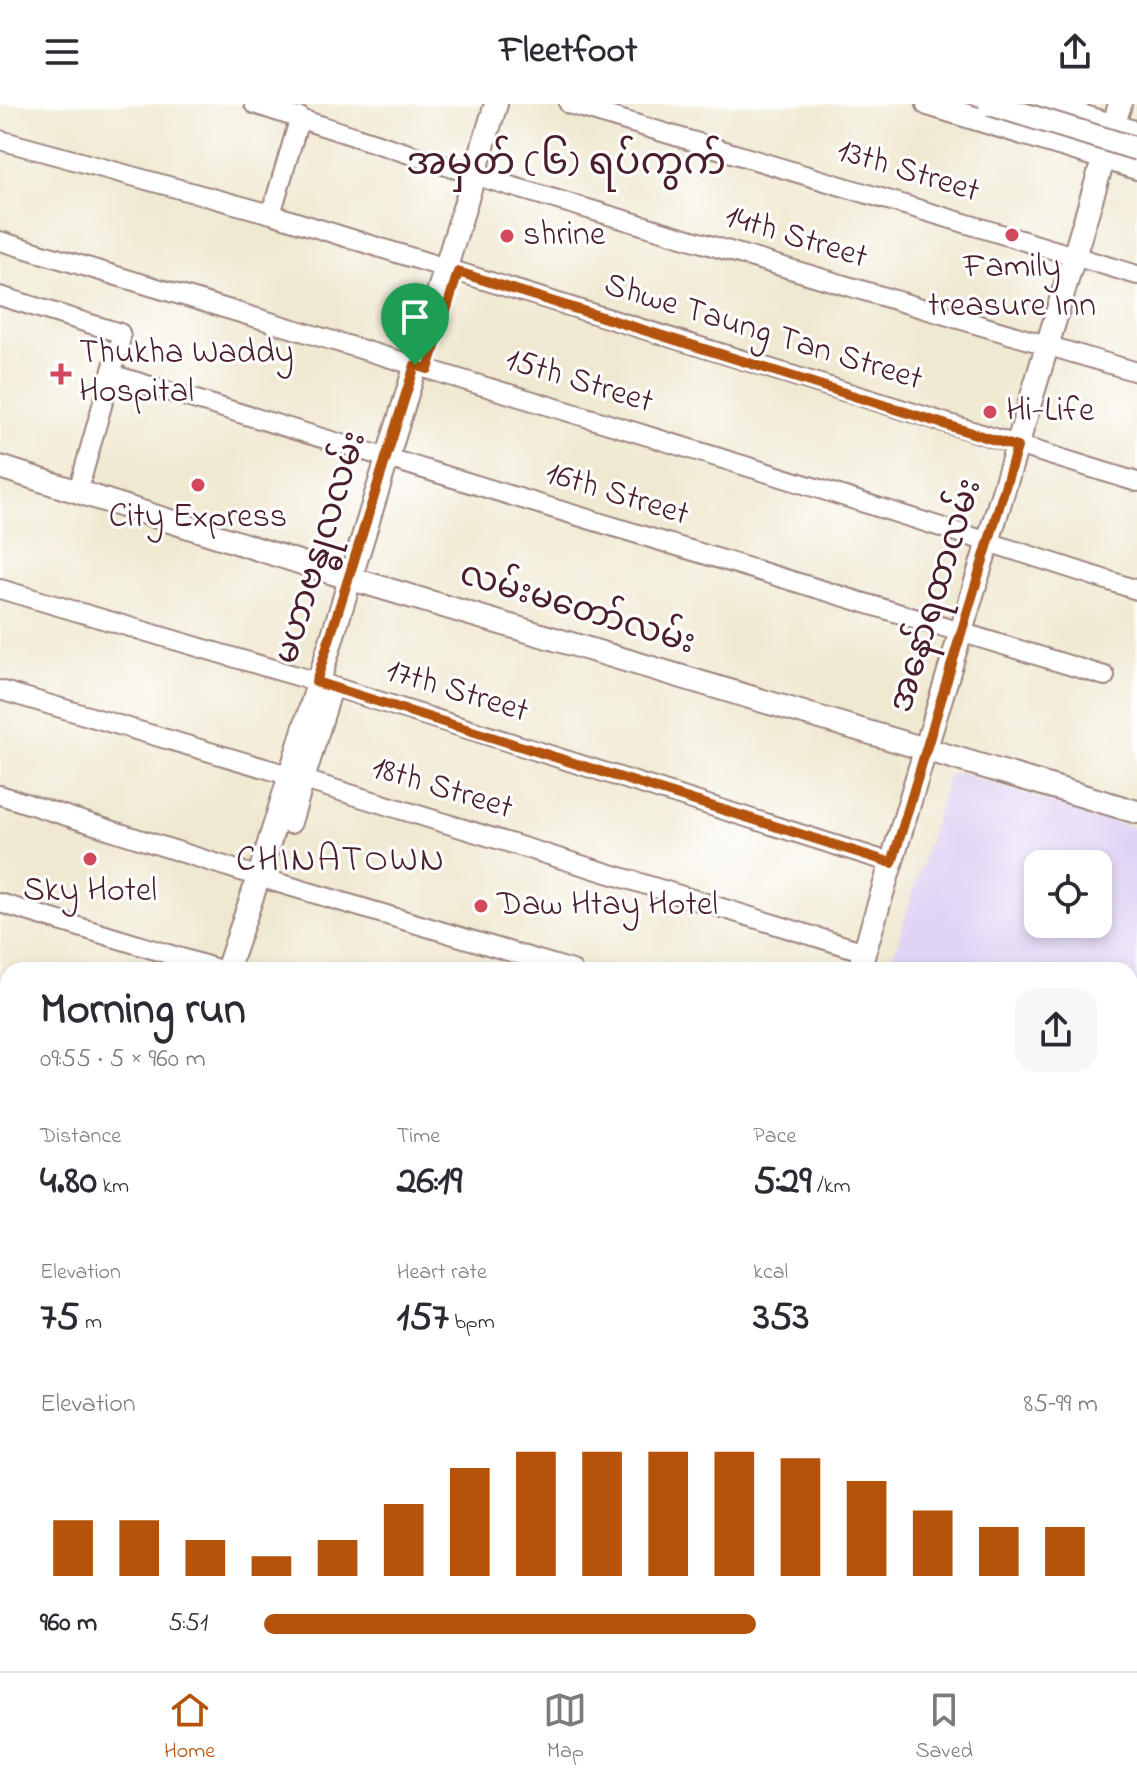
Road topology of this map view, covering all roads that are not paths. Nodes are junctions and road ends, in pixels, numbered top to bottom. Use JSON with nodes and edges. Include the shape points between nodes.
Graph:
{"nodes":[{"id":1,"x":254,"y":104,"type":"edge"},
{"id":2,"x":496,"y":104,"type":"edge"},
{"id":3,"x":510,"y":104,"type":"edge"},
{"id":4,"x":569,"y":104,"type":"edge"},
{"id":5,"x":928,"y":104,"type":"edge"},
{"id":6,"x":990,"y":104,"type":"edge"},
{"id":7,"x":1042,"y":104,"type":"edge"},
{"id":8,"x":1120,"y":104,"type":"edge"},
{"id":9,"x":300,"y":117,"type":"junction"},
{"id":10,"x":1114,"y":126,"type":"junction"},
{"id":11,"x":1137,"y":133,"type":"edge"},
{"id":12,"x":0,"y":140,"type":"edge"},
{"id":13,"x":1137,"y":149,"type":"edge"},
{"id":14,"x":1104,"y":158,"type":"junction"},
{"id":15,"x":1137,"y":168,"type":"edge"},
{"id":16,"x":480,"y":177,"type":"junction"},
{"id":17,"x":271,"y":214,"type":"junction"},
{"id":18,"x":0,"y":241,"type":"edge"},
{"id":19,"x":1075,"y":256,"type":"junction"},
{"id":20,"x":452,"y":270,"type":"junction"},
{"id":21,"x":1137,"y":275,"type":"edge"},
{"id":22,"x":0,"y":296,"type":"edge"},
{"id":23,"x":1048,"y":346,"type":"junction"},
{"id":24,"x":422,"y":367,"type":"junction"},
{"id":25,"x":1137,"y":372,"type":"edge"},
{"id":26,"x":111,"y":374,"type":"junction"},
{"id":27,"x":1017,"y":447,"type":"junction"},
{"id":28,"x":393,"y":461,"type":"junction"},
{"id":29,"x":0,"y":467,"type":"edge"},
{"id":30,"x":1137,"y":482,"type":"edge"},
{"id":31,"x":78,"y":491,"type":"junction"},
{"id":32,"x":989,"y":541,"type":"junction"},
{"id":33,"x":356,"y":580,"type":"junction"},
{"id":34,"x":0,"y":589,"type":"edge"},
{"id":35,"x":1137,"y":590,"type":"edge"},
{"id":36,"x":962,"y":631,"type":"junction"},
{"id":37,"x":1105,"y":676,"type":"dead end"},
{"id":38,"x":324,"y":684,"type":"junction"},
{"id":39,"x":0,"y":690,"type":"edge"},
{"id":40,"x":927,"y":749,"type":"junction"},
{"id":41,"x":296,"y":777,"type":"junction"},
{"id":42,"x":0,"y":795,"type":"edge"},
{"id":43,"x":1137,"y":812,"type":"edge"},
{"id":44,"x":892,"y":863,"type":"junction"},
{"id":45,"x":265,"y":878,"type":"junction"},
{"id":46,"x":0,"y":903,"type":"edge"},
{"id":47,"x":862,"y":961,"type":"edge"},
{"id":48,"x":197,"y":962,"type":"edge"},
{"id":49,"x":228,"y":962,"type":"edge"},
{"id":50,"x":243,"y":962,"type":"edge"},
{"id":51,"x":545,"y":962,"type":"edge"}],
"edges":[{"from":1,"to":9,"type":"street","name":"14th Street"},
{"from":2,"to":16,"type":"main road","name":"မဟာဗန္ဓုလလမ်း"},
{"from":3,"to":16,"type":"main road"},
{"from":4,"to":19,"type":"street","name":"13th Street"},
{"from":5,"to":14,"type":"main road"},
{"from":6,"to":13,"type":"main road","bridge":true},
{"from":7,"to":10,"type":"main road"},
{"from":8,"to":10,"type":"main road","name":"အနော်ရထာလမ်း"},
{"from":9,"to":16,"type":"street","name":"14th Street"},
{"from":9,"to":17,"type":"street"},
{"from":10,"to":11,"type":"main road"},
{"from":10,"to":14,"type":"main road","name":"အနော်ရထာလမ်း"},
{"from":12,"to":17,"type":"street","name":"Shwe Taung Tan Street"},
{"from":14,"to":15,"type":"main road"},
{"from":14,"to":19,"type":"main road","name":"အနော်ရထာလမ်း"},
{"from":16,"to":20,"type":"main road","name":"မဟာဗန္ဓုလလမ်း"},
{"from":16,"to":23,"type":"street","name":"14th Street"},
{"from":17,"to":20,"type":"street","name":"Shwe Taung Tan Street"},
{"from":18,"to":24,"type":"street","name":"15th Street"},
{"from":19,"to":21,"type":"street","name":"13th Street"},
{"from":19,"to":23,"type":"main road","name":"အနော်ရထာလမ်း"},
{"from":20,"to":24,"type":"main road","name":"မဟာဗန္ဓုလလမ်း"},
{"from":20,"to":27,"type":"street","name":"Shwe Taung Tan Street"},
{"from":22,"to":26,"type":"street","via":[[120,333]]},
{"from":23,"to":25,"type":"street","name":"14th Street"},
{"from":23,"to":27,"type":"main road","name":"အနော်ရထာလမ်း"},
{"from":24,"to":28,"type":"main road","name":"မဟာဗန္ဓုလလမ်း"},
{"from":24,"to":32,"type":"street","name":"15th Street"},
{"from":26,"to":28,"type":"street","name":"16th Street"},
{"from":26,"to":31,"type":"street"},
{"from":27,"to":30,"type":"street","name":"Shwe Taung Tan Street"},
{"from":27,"to":32,"type":"main road","name":"အနော်ရထာလမ်း"},
{"from":28,"to":33,"type":"main road","name":"မဟာဗန္ဓုလလမ်း"},
{"from":28,"to":36,"type":"street","name":"16th Street"},
{"from":29,"to":31,"type":"main road","name":"လမ်းမတော်လမ်း"},
{"from":31,"to":33,"type":"main road","name":"လမ်းမတော်လမ်း"},
{"from":32,"to":35,"type":"street","name":"15th Street"},
{"from":32,"to":36,"type":"main road","name":"အနော်ရထာလမ်း"},
{"from":33,"to":38,"type":"main road","name":"မဟာဗန္ဓုလလမ်း"},
{"from":33,"to":40,"type":"main road","name":"လမ်းမတော်လမ်း"},
{"from":34,"to":38,"type":"street","name":"17th Street"},
{"from":36,"to":37,"type":"street","name":"16th Street"},
{"from":36,"to":40,"type":"main road","name":"အနော်ရထာလမ်း"},
{"from":38,"to":41,"type":"main road","name":"မဟာဗန္ဓုလလမ်း"},
{"from":38,"to":44,"type":"street","name":"17th Street"},
{"from":39,"to":41,"type":"street","name":"18th Street"},
{"from":40,"to":43,"type":"main road","name":"လမ်းမတော်လမ်း"},
{"from":40,"to":44,"type":"main road","name":"အနော်ရထာလမ်း"},
{"from":41,"to":45,"type":"main road","name":"မဟာဗန္ဓုလလမ်း"},
{"from":41,"to":47,"type":"street","name":"18th Street"},
{"from":42,"to":45,"type":"street"},
{"from":44,"to":47,"type":"main road","name":"အနော်ရထာလမ်း"},
{"from":45,"to":49,"type":"main road","name":"မဟာဗန္ဓုလလမ်း"},
{"from":45,"to":50,"type":"main road"},
{"from":45,"to":51,"type":"street"},
{"from":46,"to":48,"type":"street"}]}
